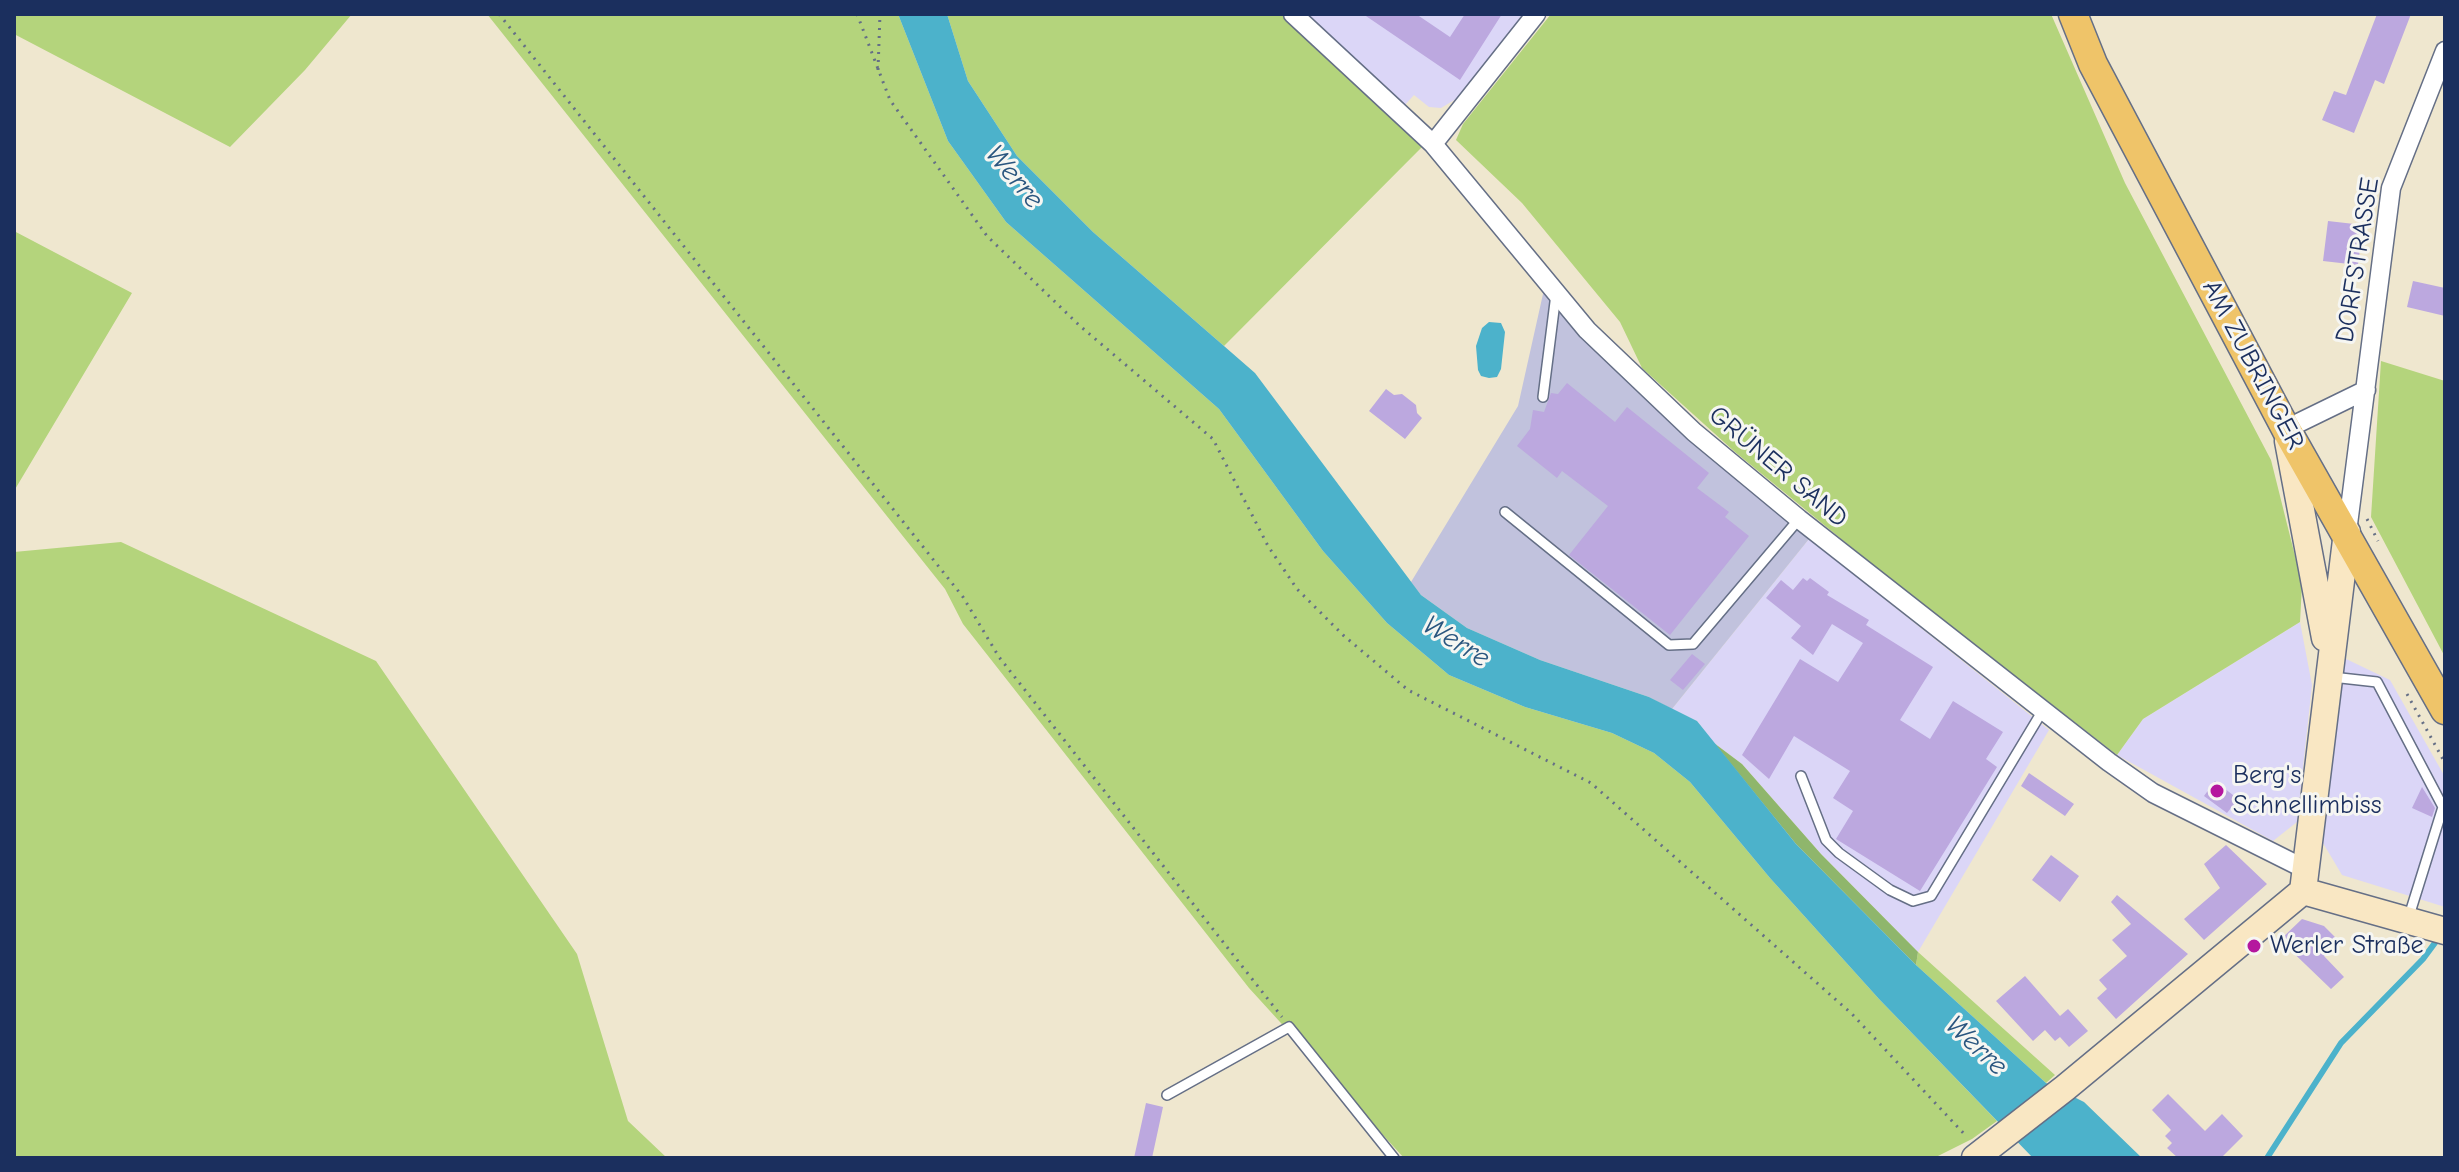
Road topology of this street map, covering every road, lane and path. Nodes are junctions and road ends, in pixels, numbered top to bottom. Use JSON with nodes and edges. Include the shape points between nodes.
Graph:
{"nodes":[{"id":1,"x":499,"y":14,"type":"edge"},
{"id":2,"x":857,"y":14,"type":"edge"},
{"id":3,"x":880,"y":14,"type":"edge"},
{"id":4,"x":1293,"y":14,"type":"edge"},
{"id":5,"x":1536,"y":14,"type":"edge"},
{"id":6,"x":2073,"y":14,"type":"edge"},
{"id":7,"x":2445,"y":51,"type":"edge"},
{"id":8,"x":878,"y":71,"type":"junction"},
{"id":9,"x":1433,"y":144,"type":"junction"},
{"id":10,"x":1556,"y":291,"type":"junction"},
{"id":11,"x":2366,"y":390,"type":"junction"},
{"id":12,"x":1543,"y":397,"type":"dead end"},
{"id":13,"x":2286,"y":429,"type":"junction"},
{"id":14,"x":2367,"y":507,"type":"dead end"},
{"id":15,"x":1505,"y":512,"type":"dead end"},
{"id":16,"x":1799,"y":519,"type":"junction"},
{"id":17,"x":2347,"y":532,"type":"junction"},
{"id":18,"x":2379,"y":543,"type":"dead end"},
{"id":19,"x":2328,"y":668,"type":"junction"},
{"id":20,"x":2043,"y":710,"type":"junction"},
{"id":21,"x":2445,"y":710,"type":"edge"},
{"id":22,"x":1801,"y":776,"type":"dead end"},
{"id":23,"x":2304,"y":880,"type":"junction"},
{"id":24,"x":2408,"y":920,"type":"junction"},
{"id":25,"x":2440,"y":929,"type":"edge"},
{"id":26,"x":1289,"y":1027,"type":"junction"},
{"id":27,"x":1167,"y":1095,"type":"dead end"},
{"id":28,"x":1977,"y":1157,"type":"edge"},
{"id":29,"x":1394,"y":1158,"type":"edge"}],
"edges":[{"from":1,"to":26,"type":"path","via":[[963,597],[999,657]]},
{"from":2,"to":8,"type":"path"},
{"from":3,"to":8,"type":"path"},
{"from":4,"to":9,"type":"street","name":"GRÜNER SAND"},
{"from":5,"to":9,"type":"street"},
{"from":6,"to":13,"type":"main road","name":"AM ZUBRINGER","via":[[2093,64]]},
{"from":7,"to":11,"type":"street","name":"DORFSTRASSE","via":[[2391,188]]},
{"from":8,"to":28,"type":"path","via":[[890,100],[987,236],[1080,326],[1213,439],[1268,546],[1297,589],[1343,635],[1408,690],[1591,783],[1852,1014],[1965,1134]]},
{"from":9,"to":10,"type":"street","name":"GRÜNER SAND"},
{"from":10,"to":12,"type":"lane"},
{"from":10,"to":16,"type":"street","name":"GRÜNER SAND","via":[[1587,330],[1694,432]]},
{"from":11,"to":13,"type":"street"},
{"from":11,"to":17,"type":"street","name":"DORFSTRASSE"},
{"from":13,"to":17,"type":"main road","name":"AM ZUBRINGER"},
{"from":13,"to":19,"type":"main road"},
{"from":14,"to":18,"type":"path","via":[[2366,518]]},
{"from":15,"to":16,"type":"lane","via":[[1669,645],[1693,644]]},
{"from":16,"to":20,"type":"street","name":"GRÜNER SAND"},
{"from":17,"to":19,"type":"main road"},
{"from":17,"to":21,"type":"main road","name":"AM ZUBRINGER"},
{"from":19,"to":23,"type":"main road"},
{"from":19,"to":24,"type":"lane","via":[[2377,682],[2443,807]]},
{"from":20,"to":22,"type":"lane","via":[[1931,896],[1913,901],[1890,890],[1826,840]]},
{"from":20,"to":23,"type":"street","name":"GRÜNER SAND","via":[[2153,793]]},
{"from":23,"to":24,"type":"main road"},
{"from":23,"to":28,"type":"main road","via":[[2065,1088]]},
{"from":24,"to":25,"type":"main road"},
{"from":26,"to":27,"type":"lane"},
{"from":26,"to":29,"type":"lane"}]}
